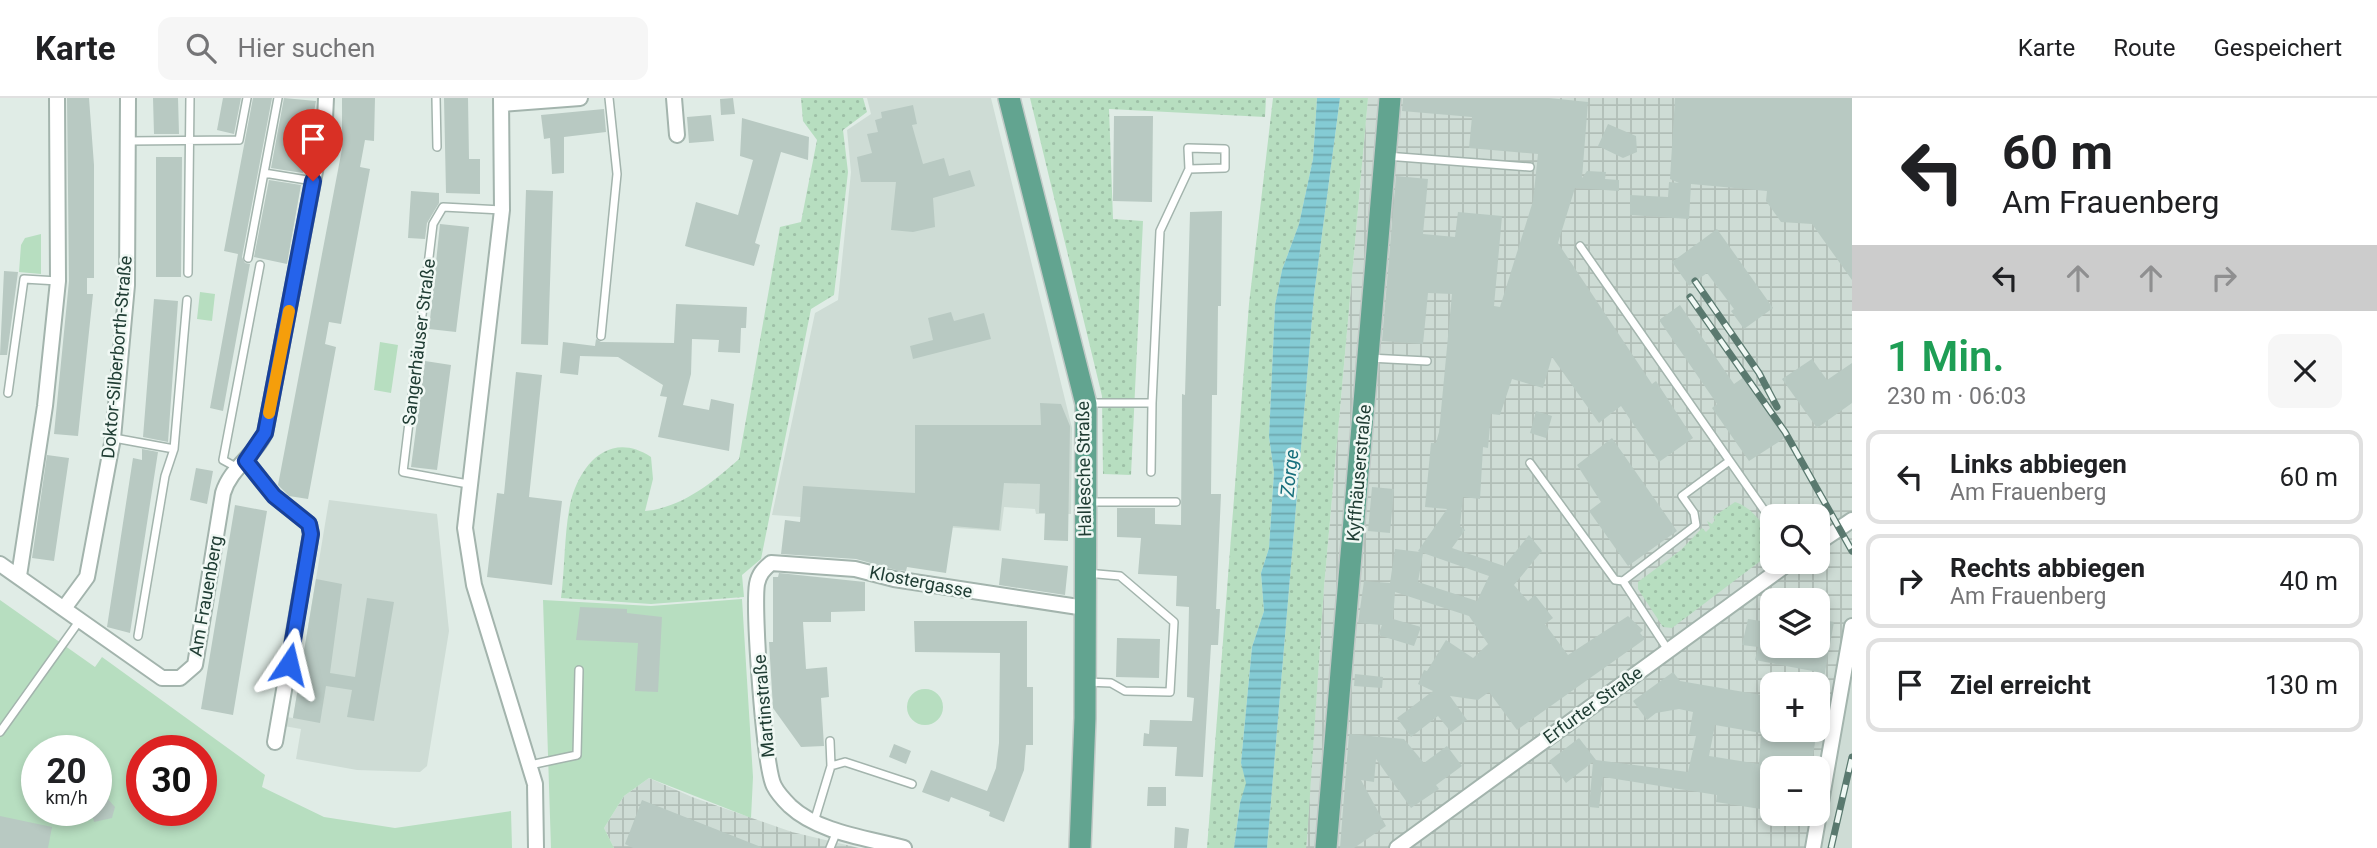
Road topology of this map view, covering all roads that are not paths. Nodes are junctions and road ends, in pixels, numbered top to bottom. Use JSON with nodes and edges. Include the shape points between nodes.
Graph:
{"nodes":[{"id":1,"x":57,"y":98,"type":"edge"},
{"id":2,"x":128,"y":98,"type":"edge"},
{"id":3,"x":190,"y":98,"type":"edge"},
{"id":4,"x":247,"y":98,"type":"edge"},
{"id":5,"x":278,"y":98,"type":"edge"},
{"id":6,"x":326,"y":98,"type":"edge"},
{"id":7,"x":436,"y":98,"type":"edge"},
{"id":8,"x":577,"y":98,"type":"edge"},
{"id":9,"x":609,"y":98,"type":"edge"},
{"id":10,"x":674,"y":98,"type":"edge"},
{"id":11,"x":1009,"y":98,"type":"edge"},
{"id":12,"x":1390,"y":98,"type":"edge"},
{"id":13,"x":501,"y":101,"type":"edge"},
{"id":14,"x":677,"y":135,"type":"dead end"},
{"id":15,"x":128,"y":141,"type":"junction"},
{"id":16,"x":192,"y":141,"type":"junction"},
{"id":17,"x":437,"y":147,"type":"dead end"},
{"id":18,"x":1385,"y":156,"type":"junction"},
{"id":19,"x":1531,"y":167,"type":"dead end"},
{"id":20,"x":1189,"y":169,"type":"junction"},
{"id":21,"x":264,"y":173,"type":"junction"},
{"id":22,"x":313,"y":181,"type":"junction"},
{"id":23,"x":502,"y":210,"type":"junction"},
{"id":24,"x":1580,"y":246,"type":"dead end"},
{"id":25,"x":248,"y":258,"type":"dead end"},
{"id":26,"x":260,"y":265,"type":"dead end"},
{"id":27,"x":188,"y":273,"type":"dead end"},
{"id":28,"x":58,"y":281,"type":"junction"},
{"id":29,"x":187,"y":300,"type":"dead end"},
{"id":30,"x":601,"y":337,"type":"dead end"},
{"id":31,"x":1368,"y":358,"type":"junction"},
{"id":32,"x":1427,"y":361,"type":"dead end"},
{"id":33,"x":8,"y":393,"type":"dead end"},
{"id":34,"x":1152,"y":403,"type":"junction"},
{"id":35,"x":1086,"y":404,"type":"junction"},
{"id":36,"x":113,"y":438,"type":"junction"},
{"id":37,"x":174,"y":450,"type":"junction"},
{"id":38,"x":1728,"y":461,"type":"junction"},
{"id":39,"x":1530,"y":463,"type":"dead end"},
{"id":40,"x":241,"y":464,"type":"junction"},
{"id":41,"x":1151,"y":472,"type":"dead end"},
{"id":42,"x":468,"y":484,"type":"junction"},
{"id":43,"x":1086,"y":502,"type":"junction"},
{"id":44,"x":1176,"y":502,"type":"dead end"},
{"id":45,"x":1760,"y":505,"type":"edge"},
{"id":46,"x":1852,"y":520,"type":"edge"},
{"id":47,"x":1830,"y":535,"type":"edge"},
{"id":48,"x":0,"y":564,"type":"edge"},
{"id":49,"x":760,"y":572,"type":"joint"},
{"id":50,"x":1086,"y":573,"type":"junction"},
{"id":51,"x":1773,"y":574,"type":"edge"},
{"id":52,"x":19,"y":576,"type":"junction"},
{"id":53,"x":1623,"y":581,"type":"junction"},
{"id":54,"x":65,"y":607,"type":"junction"},
{"id":55,"x":1085,"y":608,"type":"junction"},
{"id":56,"x":80,"y":620,"type":"junction"},
{"id":57,"x":1852,"y":626,"type":"edge"},
{"id":58,"x":138,"y":636,"type":"dead end"},
{"id":59,"x":1668,"y":650,"type":"junction"},
{"id":60,"x":579,"y":670,"type":"dead end"},
{"id":61,"x":1086,"y":682,"type":"junction"},
{"id":62,"x":0,"y":732,"type":"edge"},
{"id":63,"x":830,"y":741,"type":"dead end"},
{"id":64,"x":275,"y":742,"type":"dead end"},
{"id":65,"x":530,"y":765,"type":"junction"},
{"id":66,"x":831,"y":766,"type":"junction"},
{"id":67,"x":912,"y":784,"type":"dead end"},
{"id":68,"x":813,"y":822,"type":"junction"},
{"id":69,"x":837,"y":830,"type":"junction"},
{"id":70,"x":536,"y":848,"type":"edge"},
{"id":71,"x":830,"y":848,"type":"edge"},
{"id":72,"x":904,"y":848,"type":"edge"},
{"id":73,"x":1080,"y":848,"type":"edge"},
{"id":74,"x":1326,"y":848,"type":"edge"},
{"id":75,"x":1397,"y":848,"type":"edge"},
{"id":76,"x":1813,"y":848,"type":"edge"}],
"edges":[{"from":1,"to":28,"type":"street"},
{"from":2,"to":15,"type":"street","name":"Doktor-Silberborth-Straße"},
{"from":3,"to":16,"type":"lane"},
{"from":4,"to":16,"type":"lane","via":[[239,140]]},
{"from":5,"to":21,"type":"lane"},
{"from":6,"to":22,"type":"street","name":"Am Frauenberg"},
{"from":7,"to":17,"type":"lane"},
{"from":8,"to":13,"type":"street"},
{"from":9,"to":30,"type":"lane","via":[[617,174]]},
{"from":10,"to":14,"type":"street"},
{"from":11,"to":35,"type":"main road","name":"Hallesche Straße"},
{"from":12,"to":18,"type":"main road","name":"Kyffhäuserstraße"},
{"from":13,"to":23,"type":"street"},
{"from":15,"to":16,"type":"lane"},
{"from":15,"to":36,"type":"street","name":"Doktor-Silberborth-Straße","via":[[127,285]]},
{"from":16,"to":27,"type":"lane"},
{"from":18,"to":19,"type":"lane"},
{"from":18,"to":31,"type":"main road","name":"Kyffhäuserstraße"},
{"from":20,"to":20,"type":"lane","via":[[1225,168],[1225,149],[1188,148]]},
{"from":20,"to":34,"type":"lane","via":[[1160,231]]},
{"from":21,"to":22,"type":"lane"},
{"from":21,"to":25,"type":"lane"},
{"from":22,"to":40,"type":"street","name":"Am Frauenberg","via":[[265,433]]},
{"from":23,"to":42,"type":"street"},
{"from":23,"to":42,"type":"lane","name":"Sangerhäuser Straße","via":[[443,207],[433,224],[403,472]]},
{"from":24,"to":38,"type":"lane"},
{"from":26,"to":40,"type":"lane","via":[[223,460]]},
{"from":28,"to":33,"type":"lane","via":[[24,279]]},
{"from":28,"to":52,"type":"street"},
{"from":29,"to":37,"type":"lane"},
{"from":31,"to":32,"type":"lane"},
{"from":31,"to":74,"type":"main road","name":"Kyffhäuserstraße"},
{"from":34,"to":35,"type":"lane"},
{"from":34,"to":41,"type":"lane"},
{"from":35,"to":43,"type":"main road","name":"Hallesche Straße"},
{"from":36,"to":37,"type":"lane"},
{"from":36,"to":54,"type":"street","name":"Doktor-Silberborth-Straße","via":[[87,577]]},
{"from":37,"to":58,"type":"lane","via":[[164,476]]},
{"from":38,"to":45,"type":"lane"},
{"from":38,"to":53,"type":"lane","via":[[1682,496],[1696,525]]},
{"from":39,"to":53,"type":"lane","via":[[1615,580]]},
{"from":40,"to":56,"type":"street","name":"Am Frauenberg","via":[[228,478],[223,493],[195,665],[180,678],[162,678]]},
{"from":40,"to":64,"type":"street","via":[[309,524],[311,534]]},
{"from":42,"to":65,"type":"street","via":[[465,528],[474,585]]},
{"from":43,"to":44,"type":"lane"},
{"from":43,"to":50,"type":"main road","name":"Hallesche Straße"},
{"from":46,"to":47,"type":"street"},
{"from":48,"to":52,"type":"street","name":"Am Frauenberg"},
{"from":49,"to":55,"type":"street","name":"Klostergasse","via":[[771,563],[855,569]]},
{"from":49,"to":68,"type":"street","name":"Martinstraße","via":[[758,641],[773,785],[791,807]]},
{"from":50,"to":55,"type":"main road","name":"Hallesche Straße"},
{"from":50,"to":61,"type":"lane","via":[[1120,576],[1174,622],[1170,692],[1125,691],[1111,683]]},
{"from":51,"to":59,"type":"street","name":"Erfurter Straße"},
{"from":52,"to":54,"type":"street","name":"Am Frauenberg"},
{"from":53,"to":59,"type":"lane"},
{"from":54,"to":56,"type":"street","name":"Am Frauenberg"},
{"from":55,"to":61,"type":"main road","name":"Hallesche Straße"},
{"from":56,"to":62,"type":"lane"},
{"from":57,"to":76,"type":"street"},
{"from":59,"to":75,"type":"street","name":"Erfurter Straße"},
{"from":60,"to":65,"type":"lane","via":[[577,755]]},
{"from":61,"to":73,"type":"main road","name":"Hallesche Straße"},
{"from":63,"to":66,"type":"lane"},
{"from":65,"to":70,"type":"street"},
{"from":66,"to":67,"type":"lane","via":[[845,762]]},
{"from":66,"to":68,"type":"lane"},
{"from":68,"to":69,"type":"street","name":"Martinstraße"},
{"from":69,"to":71,"type":"lane"},
{"from":69,"to":72,"type":"street","name":"Martinstraße"}]}
